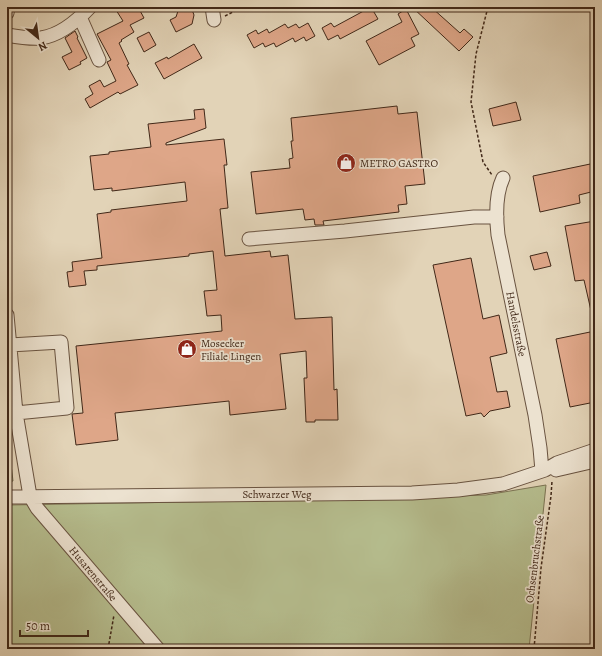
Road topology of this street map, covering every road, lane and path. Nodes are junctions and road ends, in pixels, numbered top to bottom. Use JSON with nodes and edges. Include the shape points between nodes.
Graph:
{"nodes":[{"id":1,"x":8,"y":7,"type":"edge"},
{"id":2,"x":90,"y":7,"type":"edge"},
{"id":3,"x":243,"y":7,"type":"edge"},
{"id":4,"x":488,"y":7,"type":"edge"},
{"id":5,"x":7,"y":13,"type":"edge"},
{"id":6,"x":213,"y":13,"type":"edge"},
{"id":7,"x":80,"y":17,"type":"junction"},
{"id":8,"x":7,"y":35,"type":"edge"},
{"id":9,"x":99,"y":60,"type":"dead end"},
{"id":10,"x":501,"y":183,"type":"joint"},
{"id":11,"x":497,"y":217,"type":"junction"},
{"id":12,"x":249,"y":239,"type":"dead end"},
{"id":13,"x":7,"y":315,"type":"edge"},
{"id":14,"x":10,"y":345,"type":"junction"},
{"id":15,"x":16,"y":413,"type":"junction"},
{"id":16,"x":595,"y":450,"type":"edge"},
{"id":17,"x":595,"y":461,"type":"edge"},
{"id":18,"x":547,"y":471,"type":"junction"},
{"id":19,"x":30,"y":496,"type":"junction"},
{"id":20,"x":7,"y":497,"type":"edge"},
{"id":21,"x":119,"y":605,"type":"junction"},
{"id":22,"x":108,"y":649,"type":"edge"},
{"id":23,"x":158,"y":649,"type":"edge"},
{"id":24,"x":534,"y":649,"type":"edge"}],
"edges":[{"from":1,"to":5,"type":"street"},
{"from":2,"to":7,"type":"street"},
{"from":3,"to":6,"type":"path","via":[[227,16]]},
{"from":4,"to":10,"type":"path","via":[[476,54],[471,102],[483,162]]},
{"from":7,"to":8,"type":"street","via":[[63,30],[42,38]]},
{"from":7,"to":9,"type":"street"},
{"from":10,"to":11,"type":"street","name":"Handelsstraße"},
{"from":11,"to":12,"type":"street","via":[[474,217]]},
{"from":11,"to":18,"type":"street","name":"Handelsstraße","via":[[498,235],[540,448]]},
{"from":13,"to":14,"type":"street"},
{"from":14,"to":15,"type":"street"},
{"from":14,"to":15,"type":"street","via":[[61,342],[67,408]]},
{"from":15,"to":19,"type":"street"},
{"from":16,"to":18,"type":"street","name":"Schwarzer Weg","via":[[557,463]]},
{"from":17,"to":18,"type":"street","name":"Schwarzer Weg"},
{"from":18,"to":19,"type":"street","name":"Schwarzer Weg","via":[[503,484],[412,493]]},
{"from":18,"to":24,"type":"path","name":"Ochsenbruchstraße","via":[[551,496]]},
{"from":19,"to":20,"type":"street","name":"Schwarzer Weg"},
{"from":19,"to":21,"type":"street","name":"Husarenstraße","via":[[37,508]]},
{"from":21,"to":22,"type":"path","via":[[114,612]]},
{"from":21,"to":23,"type":"street","name":"Husarenstraße"}]}
